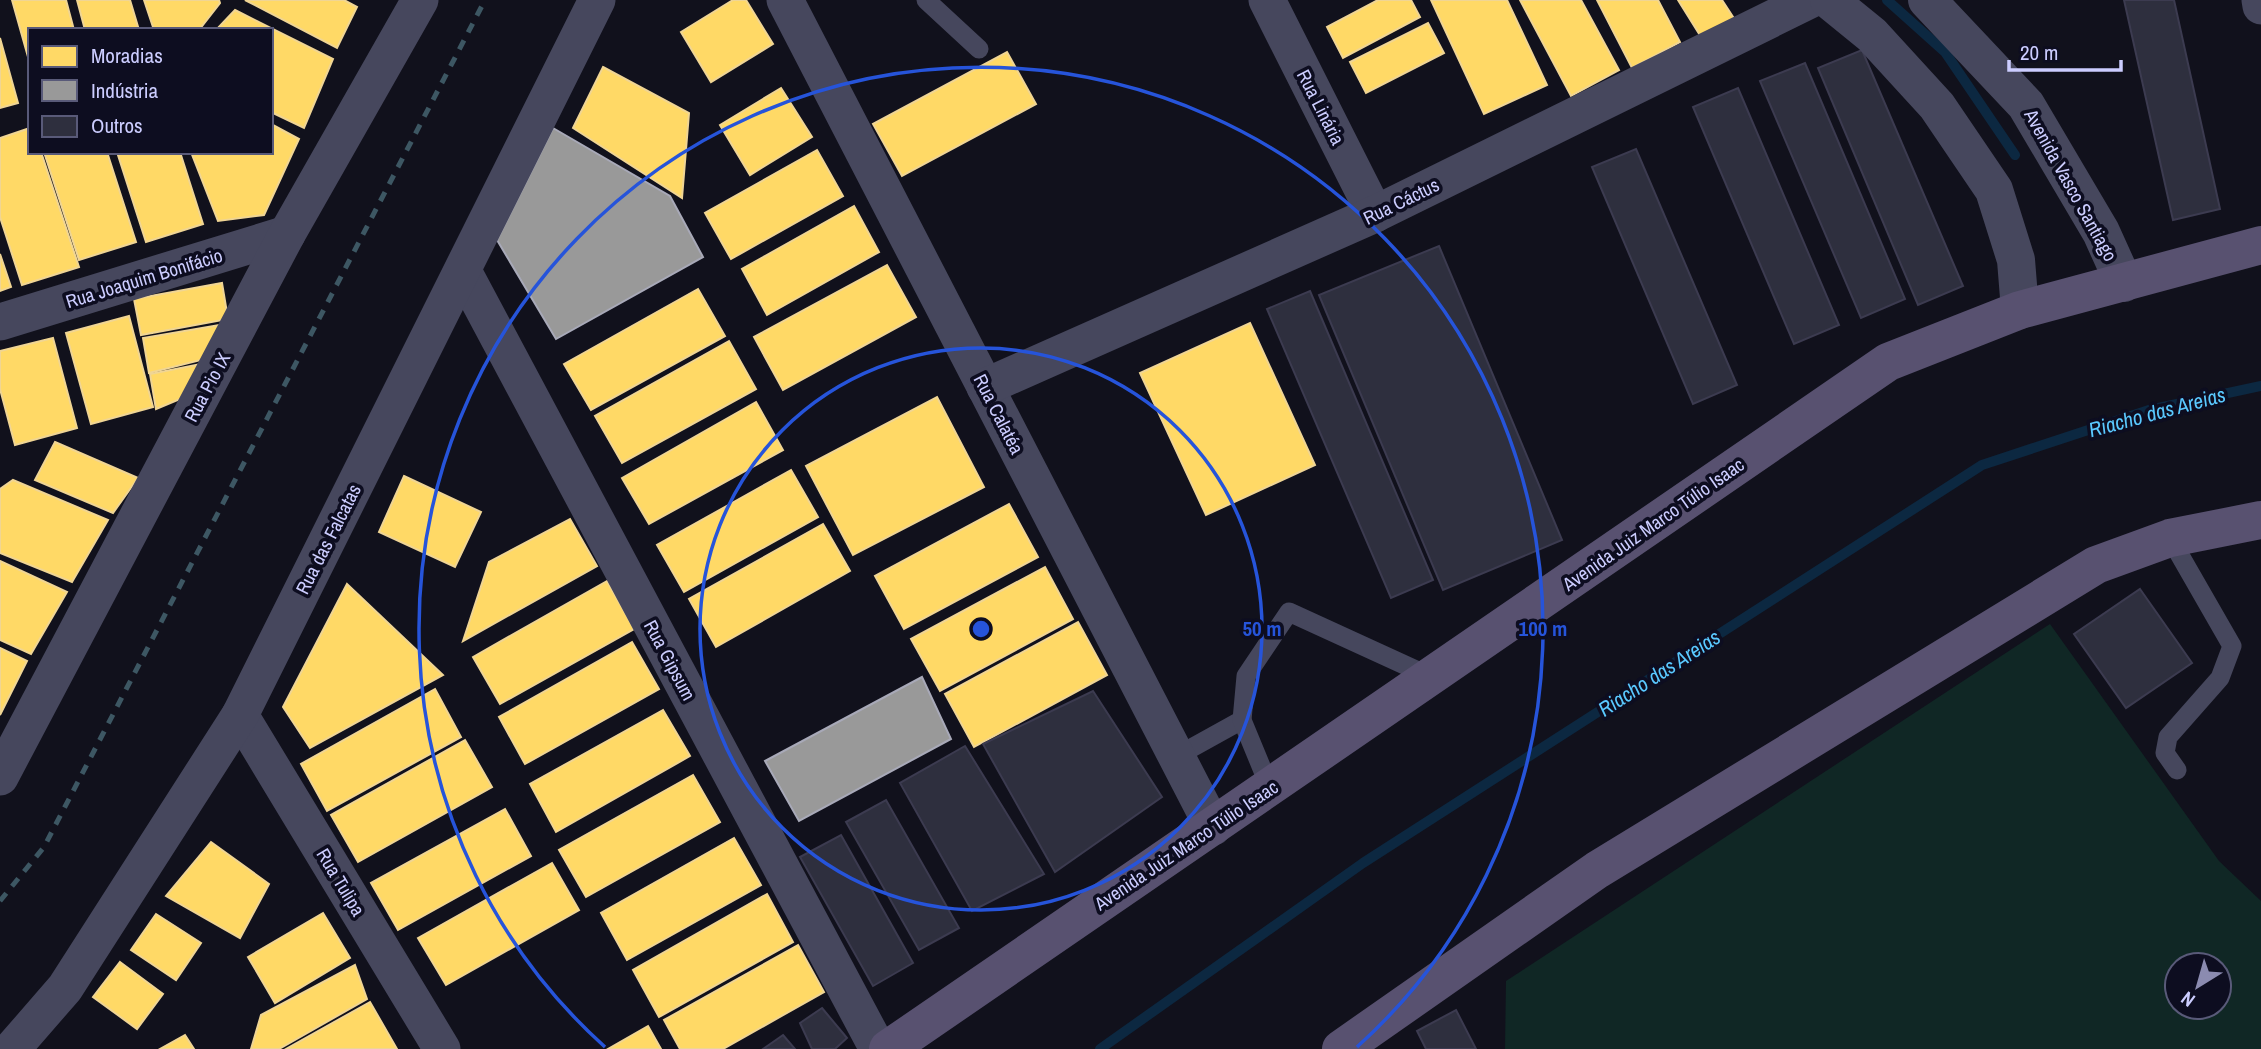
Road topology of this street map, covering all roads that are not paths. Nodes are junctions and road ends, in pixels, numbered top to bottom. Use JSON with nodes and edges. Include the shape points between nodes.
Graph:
{"nodes":[{"id":1,"x":420,"y":0,"type":"edge"},
{"id":2,"x":597,"y":0,"type":"edge"},
{"id":3,"x":785,"y":0,"type":"edge"},
{"id":4,"x":926,"y":0,"type":"edge"},
{"id":5,"x":1267,"y":0,"type":"edge"},
{"id":6,"x":1810,"y":0,"type":"edge"},
{"id":7,"x":1829,"y":0,"type":"edge"},
{"id":8,"x":1927,"y":0,"type":"edge"},
{"id":9,"x":2260,"y":0,"type":"edge"},
{"id":10,"x":2261,"y":6,"type":"edge"},
{"id":11,"x":979,"y":49,"type":"dead end"},
{"id":12,"x":1376,"y":214,"type":"junction"},
{"id":13,"x":287,"y":234,"type":"junction"},
{"id":14,"x":2261,"y":246,"type":"edge"},
{"id":15,"x":463,"y":271,"type":"junction"},
{"id":16,"x":2124,"y":283,"type":"junction"},
{"id":17,"x":2020,"y":310,"type":"junction"},
{"id":18,"x":0,"y":321,"type":"edge"},
{"id":19,"x":985,"y":387,"type":"junction"},
{"id":20,"x":2261,"y":520,"type":"edge"},
{"id":21,"x":2170,"y":538,"type":"junction"},
{"id":22,"x":1431,"y":677,"type":"junction"},
{"id":23,"x":240,"y":715,"type":"junction"},
{"id":24,"x":1241,"y":720,"type":"junction"},
{"id":25,"x":1177,"y":756,"type":"junction"},
{"id":26,"x":2177,"y":769,"type":"dead end"},
{"id":27,"x":0,"y":777,"type":"edge"},
{"id":28,"x":1270,"y":788,"type":"junction"},
{"id":29,"x":1213,"y":827,"type":"junction"},
{"id":30,"x":12,"y":1049,"type":"edge"},
{"id":31,"x":442,"y":1049,"type":"edge"},
{"id":32,"x":878,"y":1049,"type":"edge"},
{"id":33,"x":888,"y":1049,"type":"edge"},
{"id":34,"x":1341,"y":1049,"type":"edge"}],
"edges":[{"from":1,"to":13,"type":"street","name":"Rua Pio IX"},
{"from":2,"to":15,"type":"street","name":"Rua das Falcatas"},
{"from":3,"to":19,"type":"street","name":"Rua Calatéa"},
{"from":4,"to":11,"type":"lane"},
{"from":5,"to":12,"type":"street","name":"Rua Linária"},
{"from":6,"to":12,"type":"street","name":"Rua Cáctus"},
{"from":7,"to":17,"type":"street","via":[[1871,35],[1937,106],[1994,190],[2015,260]]},
{"from":8,"to":16,"type":"street","name":"Avenida Vasco Santiago","via":[[2026,105],[2101,232]]},
{"from":9,"to":10,"type":"street"},
{"from":12,"to":19,"type":"street","name":"Rua Cáctus"},
{"from":13,"to":18,"type":"street","name":"Rua Joaquim Bonifácio"},
{"from":13,"to":27,"type":"street","name":"Rua Pio IX"},
{"from":14,"to":16,"type":"main road","name":"Avenida Juiz Marco Túlio Isaac"},
{"from":15,"to":23,"type":"street","name":"Rua das Falcatas"},
{"from":15,"to":32,"type":"street","name":"Rua Gipsum"},
{"from":16,"to":17,"type":"main road","name":"Avenida Juiz Marco Túlio Isaac"},
{"from":17,"to":22,"type":"main road","name":"Avenida Juiz Marco Túlio Isaac","via":[[1888,362]]},
{"from":19,"to":25,"type":"street","name":"Rua Calatéa"},
{"from":20,"to":21,"type":"main road"},
{"from":21,"to":26,"type":"lane","via":[[2232,646],[2220,678],[2168,737],[2165,753]]},
{"from":21,"to":34,"type":"main road","via":[[2096,565],[1597,870]]},
{"from":22,"to":24,"type":"lane","via":[[1289,612],[1246,676]]},
{"from":22,"to":28,"type":"main road","name":"Avenida Juiz Marco Túlio Isaac"},
{"from":23,"to":30,"type":"street","name":"Rua das Falcatas","via":[[65,988]]},
{"from":23,"to":31,"type":"street","name":"Rua Tulipa"},
{"from":24,"to":25,"type":"lane"},
{"from":24,"to":28,"type":"lane"},
{"from":25,"to":29,"type":"street","name":"Rua Calatéa"},
{"from":28,"to":29,"type":"main road","name":"Avenida Juiz Marco Túlio Isaac"},
{"from":29,"to":33,"type":"main road","name":"Avenida Juiz Marco Túlio Isaac"}]}
